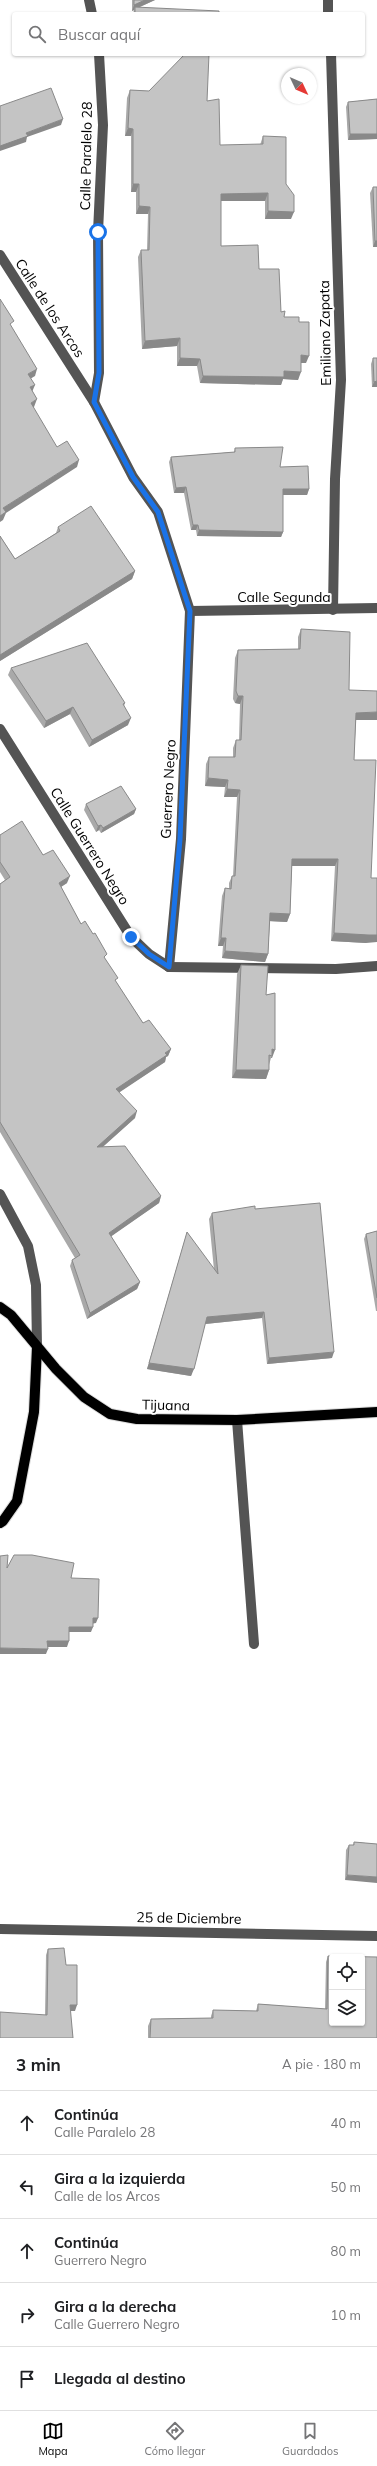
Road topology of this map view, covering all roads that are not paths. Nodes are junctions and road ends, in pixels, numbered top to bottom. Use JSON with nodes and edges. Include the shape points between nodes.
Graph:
{"nodes":[{"id":1,"x":89,"y":0,"type":"edge"},
{"id":2,"x":328,"y":0,"type":"edge"},
{"id":3,"x":92,"y":12,"type":"edge"},
{"id":4,"x":328,"y":12,"type":"edge"},
{"id":5,"x":99,"y":56,"type":"edge"},
{"id":6,"x":330,"y":56,"type":"edge"},
{"id":7,"x":0,"y":255,"type":"edge"},
{"id":8,"x":94,"y":402,"type":"junction"},
{"id":9,"x":377,"y":608,"type":"edge"},
{"id":10,"x":333,"y":610,"type":"junction"},
{"id":11,"x":190,"y":611,"type":"junction"},
{"id":12,"x":0,"y":729,"type":"edge"},
{"id":13,"x":377,"y":966,"type":"edge"},
{"id":14,"x":169,"y":967,"type":"junction"},
{"id":15,"x":0,"y":1194,"type":"edge"},
{"id":16,"x":0,"y":1307,"type":"edge"},
{"id":17,"x":37,"y":1347,"type":"junction"},
{"id":18,"x":377,"y":1412,"type":"edge"},
{"id":19,"x":237,"y":1420,"type":"junction"},
{"id":20,"x":0,"y":1523,"type":"edge"},
{"id":21,"x":254,"y":1644,"type":"dead end"},
{"id":22,"x":0,"y":1929,"type":"edge"},
{"id":23,"x":377,"y":1936,"type":"edge"}],
"edges":[{"from":1,"to":3,"type":"street"},
{"from":2,"to":4,"type":"street"},
{"from":5,"to":8,"type":"street","name":"Calle Paralelo 28","via":[[103,125],[98,232],[99,373]]},
{"from":6,"to":10,"type":"street","name":"Emiliano Zapata","via":[[341,380]]},
{"from":7,"to":8,"type":"street","name":"Calle de los Arcos"},
{"from":8,"to":11,"type":"street","name":"Calle de los Arcos","via":[[133,477],[158,512]]},
{"from":9,"to":10,"type":"street","name":"Calle Segunda"},
{"from":10,"to":11,"type":"street","name":"Calle Segunda"},
{"from":11,"to":14,"type":"street","name":"Guerrero Negro","via":[[180,839]]},
{"from":12,"to":14,"type":"street","name":"Calle Guerrero Negro","via":[[131,937],[149,954]]},
{"from":13,"to":14,"type":"street","via":[[328,969]]},
{"from":15,"to":17,"type":"street","via":[[28,1246],[36,1285]]},
{"from":16,"to":17,"type":"main road","name":"Tijuana","via":[[11,1315]]},
{"from":17,"to":19,"type":"main road","name":"Tijuana","via":[[84,1397],[110,1414],[137,1419]]},
{"from":17,"to":20,"type":"main road","via":[[34,1412],[17,1501]]},
{"from":18,"to":19,"type":"main road","name":"Tijuana"},
{"from":19,"to":21,"type":"street"},
{"from":22,"to":23,"type":"street","name":"25 de Diciembre"}]}
